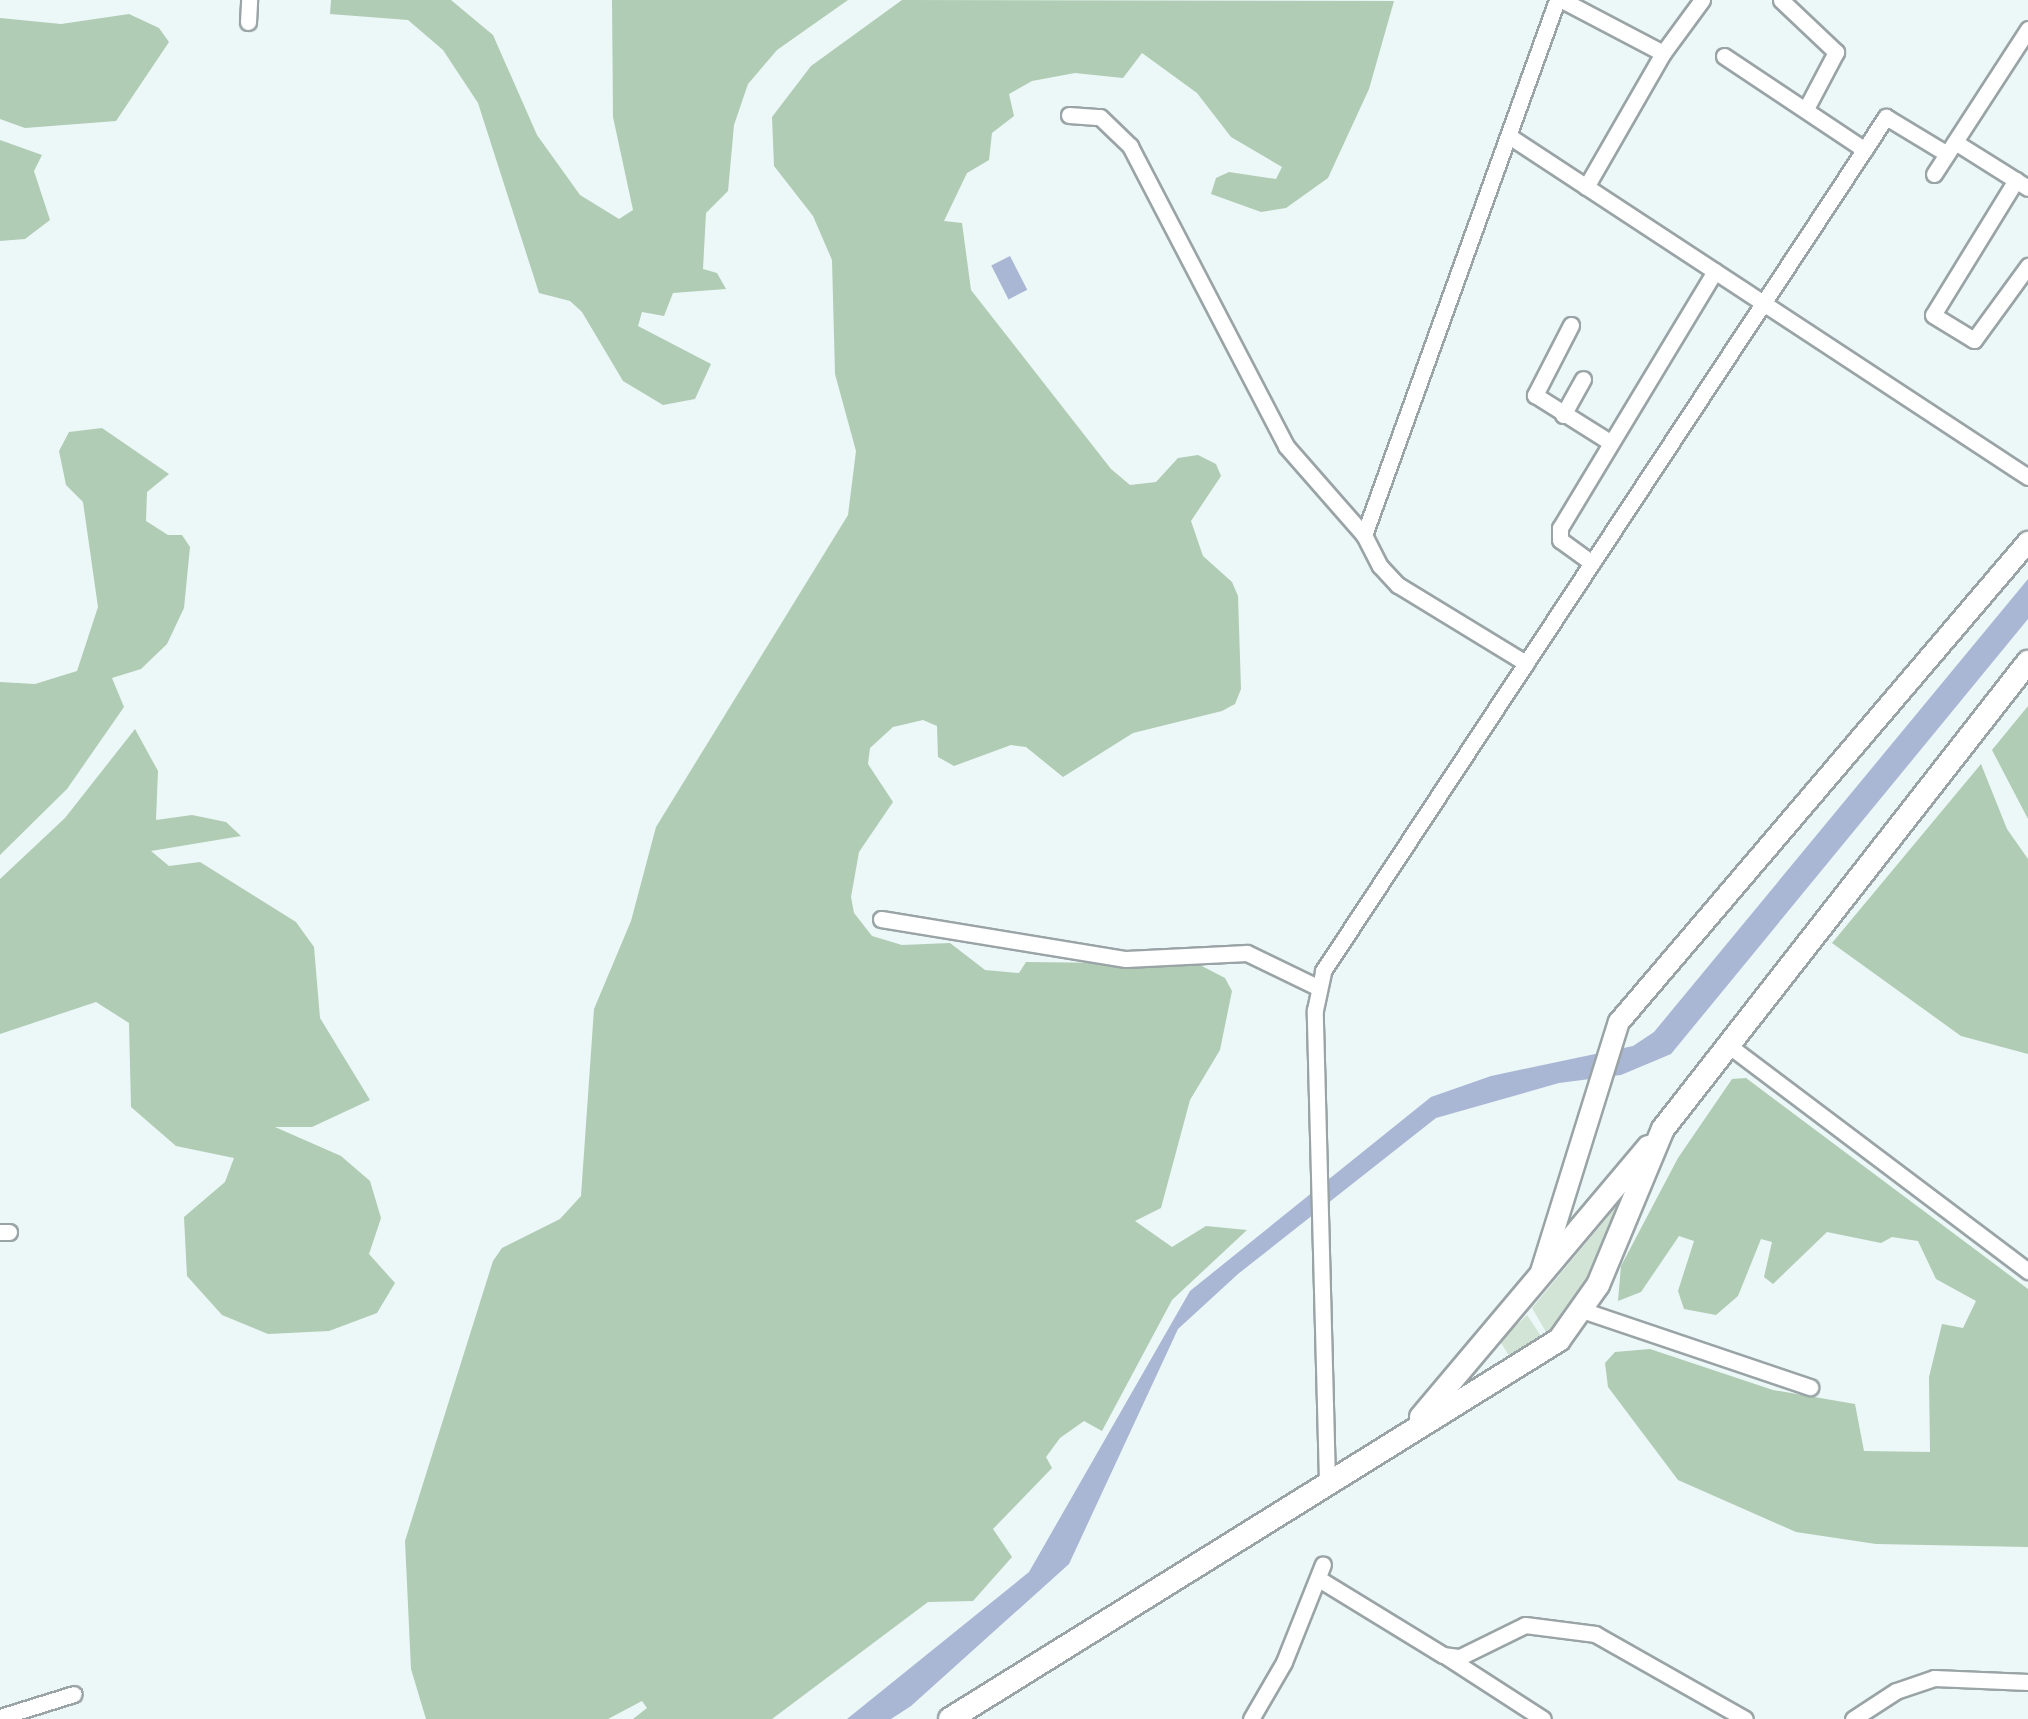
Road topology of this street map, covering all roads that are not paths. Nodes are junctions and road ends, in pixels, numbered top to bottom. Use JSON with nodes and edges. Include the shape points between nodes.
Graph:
{"nodes":[{"id":1,"x":249,"y":0,"type":"edge"},
{"id":2,"x":1559,"y":0,"type":"edge"},
{"id":3,"x":1702,"y":0,"type":"edge"},
{"id":4,"x":1781,"y":0,"type":"edge"},
{"id":5,"x":248,"y":22,"type":"dead end"},
{"id":6,"x":2028,"y":28,"type":"edge"},
{"id":7,"x":1663,"y":53,"type":"junction"},
{"id":8,"x":1724,"y":56,"type":"dead end"},
{"id":9,"x":1806,"y":109,"type":"junction"},
{"id":10,"x":1070,"y":115,"type":"dead end"},
{"id":11,"x":1509,"y":136,"type":"junction"},
{"id":12,"x":1951,"y":148,"type":"junction"},
{"id":13,"x":1865,"y":150,"type":"junction"},
{"id":14,"x":1934,"y":174,"type":"dead end"},
{"id":15,"x":2022,"y":184,"type":"edge"},
{"id":16,"x":1586,"y":187,"type":"junction"},
{"id":17,"x":2028,"y":266,"type":"edge"},
{"id":18,"x":1715,"y":271,"type":"junction"},
{"id":19,"x":1763,"y":303,"type":"junction"},
{"id":20,"x":1571,"y":326,"type":"dead end"},
{"id":21,"x":1583,"y":380,"type":"dead end"},
{"id":22,"x":1563,"y":415,"type":"junction"},
{"id":23,"x":1610,"y":442,"type":"junction"},
{"id":24,"x":2028,"y":477,"type":"edge"},
{"id":25,"x":1364,"y":535,"type":"junction"},
{"id":26,"x":2028,"y":542,"type":"edge"},
{"id":27,"x":1592,"y":563,"type":"junction"},
{"id":28,"x":2028,"y":662,"type":"edge"},
{"id":29,"x":1526,"y":663,"type":"junction"},
{"id":30,"x":881,"y":918,"type":"dead end"},
{"id":31,"x":1317,"y":988,"type":"junction"},
{"id":32,"x":1732,"y":1048,"type":"junction"},
{"id":33,"x":1663,"y":1129,"type":"junction"},
{"id":34,"x":2028,"y":1271,"type":"edge"},
{"id":35,"x":1539,"y":1277,"type":"junction"},
{"id":36,"x":1582,"y":1310,"type":"junction"},
{"id":37,"x":1810,"y":1388,"type":"dead end"},
{"id":38,"x":1408,"y":1432,"type":"junction"},
{"id":39,"x":1327,"y":1481,"type":"junction"},
{"id":40,"x":1443,"y":1655,"type":"junction"},
{"id":41,"x":2028,"y":1682,"type":"edge"},
{"id":42,"x":74,"y":1694,"type":"dead end"},
{"id":43,"x":0,"y":1717,"type":"edge"},
{"id":44,"x":950,"y":1719,"type":"edge"},
{"id":45,"x":1252,"y":1719,"type":"edge"},
{"id":46,"x":1544,"y":1719,"type":"edge"},
{"id":47,"x":1745,"y":1719,"type":"edge"},
{"id":48,"x":1853,"y":1719,"type":"edge"}],
"edges":[{"from":1,"to":5,"type":"street"},
{"from":2,"to":7,"type":"street"},
{"from":2,"to":11,"type":"street"},
{"from":3,"to":7,"type":"street"},
{"from":4,"to":9,"type":"street","via":[[1836,52]]},
{"from":6,"to":12,"type":"street"},
{"from":7,"to":16,"type":"street"},
{"from":8,"to":9,"type":"street"},
{"from":9,"to":13,"type":"street"},
{"from":10,"to":25,"type":"street","via":[[1100,117],[1130,146],[1286,446]]},
{"from":11,"to":16,"type":"street"},
{"from":11,"to":25,"type":"street"},
{"from":12,"to":13,"type":"street","via":[[1886,117]]},
{"from":12,"to":14,"type":"street"},
{"from":12,"to":15,"type":"street"},
{"from":13,"to":19,"type":"street"},
{"from":15,"to":17,"type":"street","via":[[1933,315],[1974,340]]},
{"from":16,"to":18,"type":"street"},
{"from":18,"to":19,"type":"street"},
{"from":18,"to":23,"type":"street"},
{"from":19,"to":24,"type":"street"},
{"from":19,"to":27,"type":"street"},
{"from":20,"to":22,"type":"street","via":[[1536,386],[1538,401]]},
{"from":21,"to":22,"type":"street"},
{"from":22,"to":23,"type":"street"},
{"from":23,"to":27,"type":"street","via":[[1560,528],[1560,540]]},
{"from":25,"to":29,"type":"street","via":[[1398,585]]},
{"from":26,"to":35,"type":"street","via":[[1643,989],[1609,1048]]},
{"from":27,"to":29,"type":"street"},
{"from":28,"to":32,"type":"main road"},
{"from":29,"to":31,"type":"street"},
{"from":30,"to":31,"type":"street","via":[[1126,959],[1247,953]]},
{"from":31,"to":39,"type":"street"},
{"from":32,"to":33,"type":"main road"},
{"from":32,"to":34,"type":"street"},
{"from":33,"to":35,"type":"main road"},
{"from":33,"to":36,"type":"main road"},
{"from":35,"to":38,"type":"main road"},
{"from":36,"to":37,"type":"street"},
{"from":36,"to":38,"type":"main road","via":[[1559,1340]]},
{"from":38,"to":39,"type":"main road"},
{"from":39,"to":44,"type":"main road"},
{"from":40,"to":45,"type":"street","via":[[1321,1572]]},
{"from":40,"to":46,"type":"street"},
{"from":40,"to":47,"type":"street","via":[[1460,1658],[1525,1626],[1571,1628],[1629,1650]]},
{"from":41,"to":48,"type":"street","via":[[1934,1678],[1896,1691]]},
{"from":42,"to":43,"type":"street"}]}
